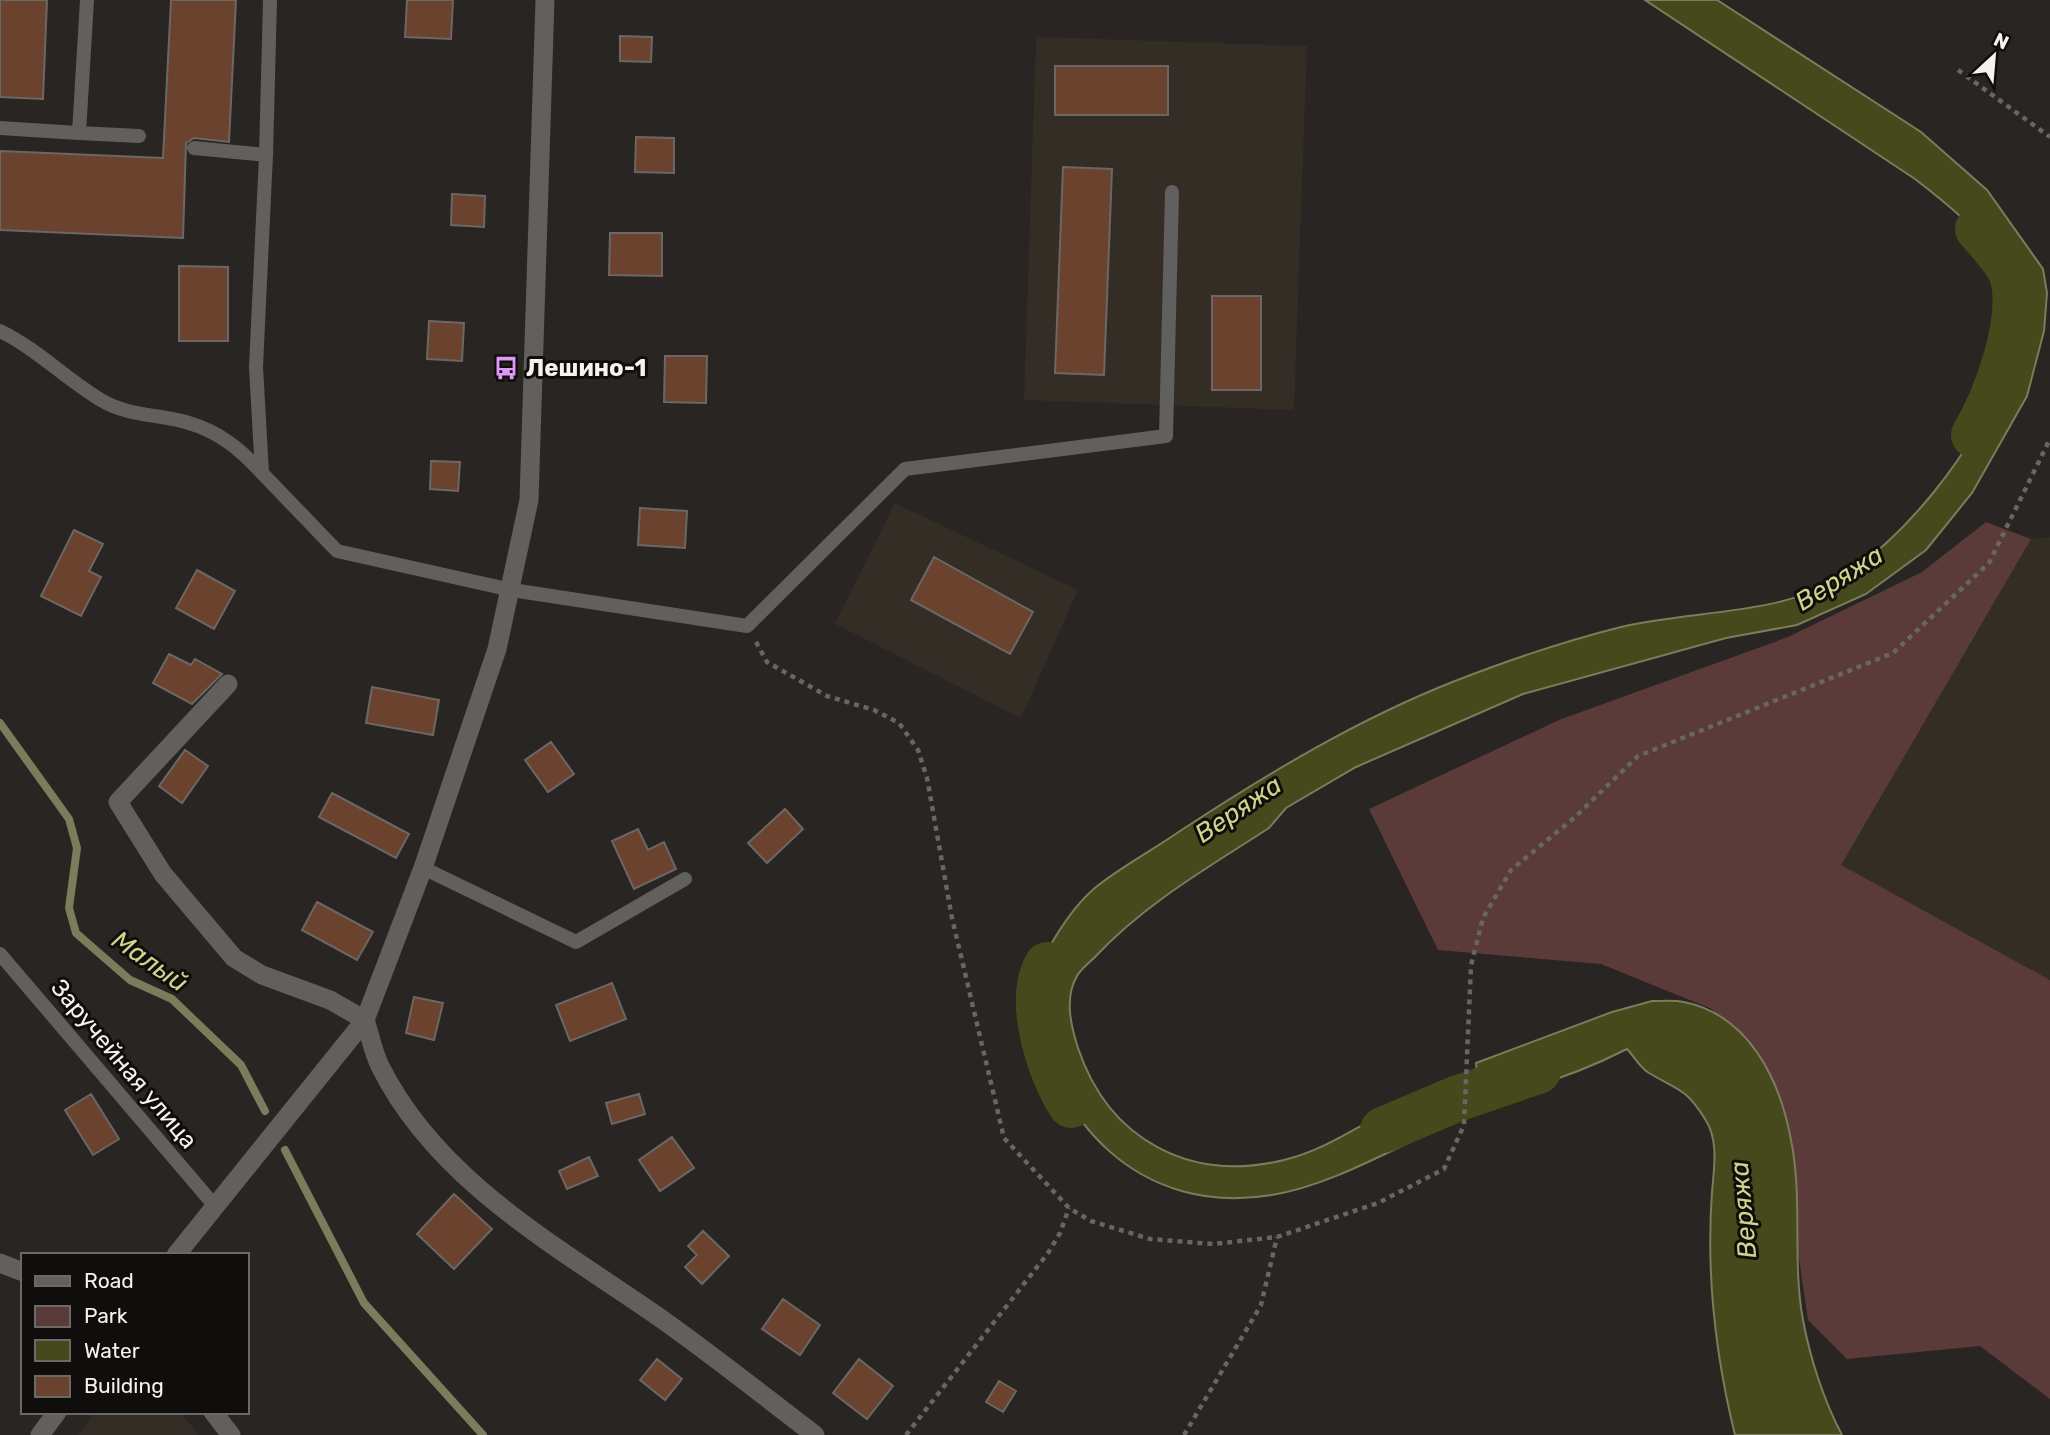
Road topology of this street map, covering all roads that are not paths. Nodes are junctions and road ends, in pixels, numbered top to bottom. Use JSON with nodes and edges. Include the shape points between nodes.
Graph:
{"nodes":[{"id":1,"x":87,"y":0,"type":"edge"},
{"id":2,"x":270,"y":0,"type":"edge"},
{"id":3,"x":545,"y":0,"type":"edge"},
{"id":4,"x":0,"y":128,"type":"edge"},
{"id":5,"x":79,"y":132,"type":"junction"},
{"id":6,"x":139,"y":136,"type":"dead end"},
{"id":7,"x":194,"y":148,"type":"dead end"},
{"id":8,"x":266,"y":155,"type":"junction"},
{"id":9,"x":1172,"y":192,"type":"dead end"},
{"id":10,"x":0,"y":331,"type":"edge"},
{"id":11,"x":262,"y":473,"type":"junction"},
{"id":12,"x":512,"y":590,"type":"junction"},
{"id":13,"x":228,"y":684,"type":"dead end"},
{"id":14,"x":423,"y":867,"type":"junction"},
{"id":15,"x":685,"y":880,"type":"dead end"},
{"id":16,"x":0,"y":954,"type":"edge"},
{"id":17,"x":365,"y":1020,"type":"junction"},
{"id":18,"x":214,"y":1205,"type":"junction"},
{"id":19,"x":178,"y":1253,"type":"edge"},
{"id":20,"x":0,"y":1263,"type":"edge"},
{"id":21,"x":21,"y":1271,"type":"edge"},
{"id":22,"x":56,"y":1414,"type":"edge"},
{"id":23,"x":215,"y":1414,"type":"edge"},
{"id":24,"x":40,"y":1435,"type":"edge"},
{"id":25,"x":231,"y":1435,"type":"edge"},
{"id":26,"x":815,"y":1435,"type":"edge"}],
"edges":[{"from":1,"to":5,"type":"lane"},
{"from":2,"to":8,"type":"lane"},
{"from":3,"to":12,"type":"street","via":[[529,500]]},
{"from":4,"to":5,"type":"lane"},
{"from":5,"to":6,"type":"lane"},
{"from":7,"to":8,"type":"lane"},
{"from":8,"to":11,"type":"lane","via":[[256,367]]},
{"from":9,"to":12,"type":"lane","via":[[1166,436],[905,469],[747,626]]},
{"from":10,"to":11,"type":"lane","via":[[26,344],[103,401],[209,431],[236,446]]},
{"from":11,"to":12,"type":"lane","via":[[337,551]]},
{"from":12,"to":14,"type":"street","via":[[497,649]]},
{"from":13,"to":17,"type":"street","via":[[118,802],[163,874],[234,958]]},
{"from":14,"to":15,"type":"lane","via":[[576,942]]},
{"from":14,"to":17,"type":"street"},
{"from":16,"to":18,"type":"lane","name":"Заручейная улица"},
{"from":17,"to":18,"type":"street"},
{"from":17,"to":26,"type":"street","via":[[379,1064],[410,1115],[493,1202],[694,1341]]},
{"from":18,"to":19,"type":"street"},
{"from":20,"to":21,"type":"street"},
{"from":22,"to":24,"type":"street"},
{"from":23,"to":25,"type":"street"}]}
